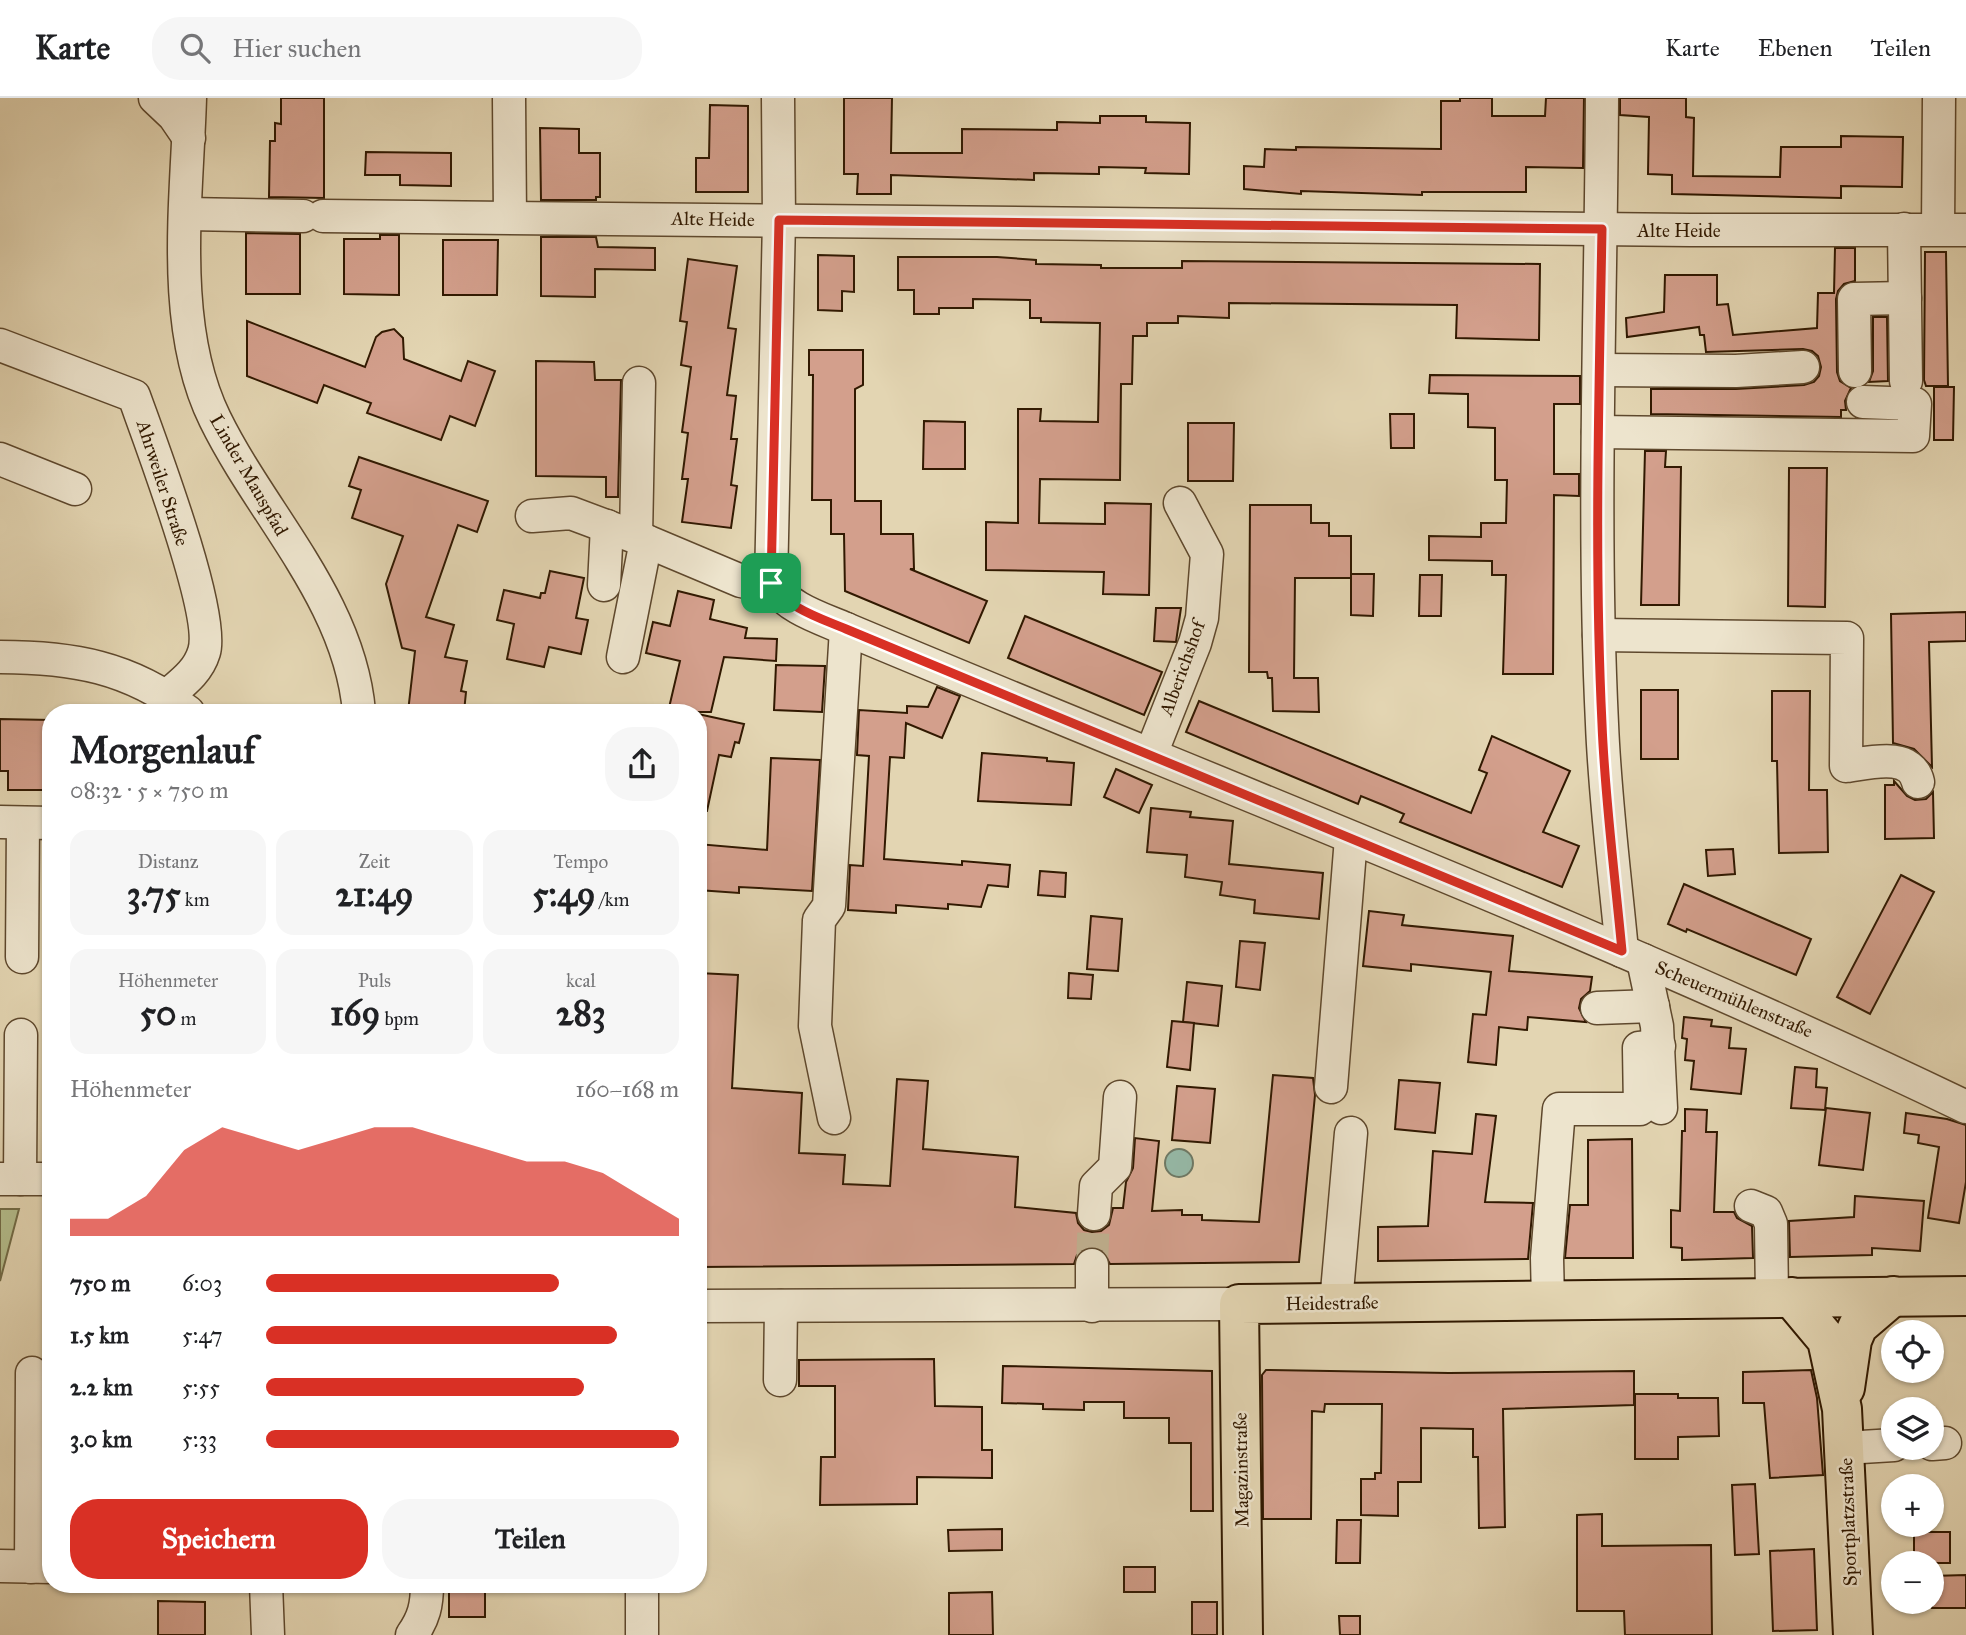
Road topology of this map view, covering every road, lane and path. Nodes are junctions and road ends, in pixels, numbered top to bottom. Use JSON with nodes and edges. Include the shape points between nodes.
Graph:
{"nodes":[{"id":1,"x":155,"y":98,"type":"edge"},
{"id":2,"x":190,"y":98,"type":"edge"},
{"id":3,"x":509,"y":98,"type":"edge"},
{"id":4,"x":778,"y":98,"type":"edge"},
{"id":5,"x":1602,"y":98,"type":"edge"},
{"id":6,"x":1948,"y":116,"type":"edge"},
{"id":7,"x":189,"y":138,"type":"junction"},
{"id":8,"x":187,"y":214,"type":"junction"},
{"id":9,"x":510,"y":217,"type":"junction"},
{"id":10,"x":779,"y":220,"type":"junction"},
{"id":11,"x":1602,"y":229,"type":"junction"},
{"id":12,"x":1904,"y":229,"type":"junction"},
{"id":13,"x":1952,"y":230,"type":"edge"},
{"id":14,"x":1905,"y":298,"type":"junction"},
{"id":15,"x":0,"y":345,"type":"edge"},
{"id":16,"x":1803,"y":367,"type":"dead end"},
{"id":17,"x":1599,"y":370,"type":"junction"},
{"id":18,"x":1854,"y":371,"type":"dead end"},
{"id":19,"x":1906,"y":382,"type":"dead end"},
{"id":20,"x":639,"y":383,"type":"dead end"},
{"id":21,"x":1863,"y":402,"type":"dead end"},
{"id":22,"x":1598,"y":432,"type":"junction"},
{"id":23,"x":0,"y":460,"type":"edge"},
{"id":24,"x":75,"y":489,"type":"dead end"},
{"id":25,"x":1180,"y":503,"type":"dead end"},
{"id":26,"x":532,"y":516,"type":"dead end"},
{"id":27,"x":630,"y":535,"type":"junction"},
{"id":28,"x":771,"y":583,"type":"junction"},
{"id":29,"x":604,"y":584,"type":"dead end"},
{"id":30,"x":846,"y":629,"type":"junction"},
{"id":31,"x":1599,"y":635,"type":"junction"},
{"id":32,"x":0,"y":657,"type":"edge"},
{"id":33,"x":623,"y":657,"type":"dead end"},
{"id":34,"x":178,"y":704,"type":"edge"},
{"id":35,"x":357,"y":704,"type":"edge"},
{"id":36,"x":1151,"y":754,"type":"junction"},
{"id":37,"x":1918,"y":782,"type":"dead end"},
{"id":38,"x":24,"y":823,"type":"edge"},
{"id":39,"x":1350,"y":838,"type":"junction"},
{"id":40,"x":1633,"y":956,"type":"junction"},
{"id":41,"x":22,"y":957,"type":"dead end"},
{"id":42,"x":1653,"y":1006,"type":"junction"},
{"id":43,"x":1597,"y":1008,"type":"dead end"},
{"id":44,"x":21,"y":1035,"type":"dead end"},
{"id":45,"x":1659,"y":1046,"type":"junction"},
{"id":46,"x":1331,"y":1087,"type":"dead end"},
{"id":47,"x":1121,"y":1097,"type":"dead end"},
{"id":48,"x":1966,"y":1107,"type":"edge"},
{"id":49,"x":1661,"y":1108,"type":"dead end"},
{"id":50,"x":834,"y":1118,"type":"dead end"},
{"id":51,"x":1351,"y":1133,"type":"dead end"},
{"id":52,"x":24,"y":1179,"type":"edge"},
{"id":53,"x":1751,"y":1206,"type":"dead end"},
{"id":54,"x":1094,"y":1214,"type":"tunnel mouth"},
{"id":55,"x":1092,"y":1265,"type":"tunnel mouth"},
{"id":56,"x":1893,"y":1296,"type":"junction"},
{"id":57,"x":1966,"y":1296,"type":"edge"},
{"id":58,"x":1782,"y":1297,"type":"junction"},
{"id":59,"x":1548,"y":1301,"type":"junction"},
{"id":60,"x":1336,"y":1303,"type":"junction"},
{"id":61,"x":1239,"y":1304,"type":"junction"},
{"id":62,"x":707,"y":1306,"type":"edge"},
{"id":63,"x":781,"y":1306,"type":"junction"},
{"id":64,"x":1092,"y":1306,"type":"junction"},
{"id":65,"x":32,"y":1373,"type":"dead end"},
{"id":66,"x":780,"y":1380,"type":"dead end"},
{"id":67,"x":1842,"y":1409,"type":"junction"},
{"id":68,"x":1881,"y":1446,"type":"edge"},
{"id":69,"x":1845,"y":1448,"type":"junction"},
{"id":70,"x":0,"y":1566,"type":"edge"},
{"id":71,"x":41,"y":1567,"type":"edge"},
{"id":72,"x":266,"y":1593,"type":"edge"},
{"id":73,"x":427,"y":1593,"type":"edge"},
{"id":74,"x":642,"y":1593,"type":"edge"},
{"id":75,"x":268,"y":1635,"type":"edge"},
{"id":76,"x":412,"y":1635,"type":"edge"},
{"id":77,"x":642,"y":1635,"type":"edge"},
{"id":78,"x":1243,"y":1635,"type":"edge"},
{"id":79,"x":1853,"y":1635,"type":"edge"}],
"edges":[{"from":1,"to":7,"type":"street"},
{"from":2,"to":7,"type":"street","name":"Linder Mauspfad"},
{"from":3,"to":9,"type":"street"},
{"from":4,"to":10,"type":"street"},
{"from":5,"to":11,"type":"street"},
{"from":6,"to":13,"type":"street"},
{"from":7,"to":8,"type":"street","name":"Linder Mauspfad"},
{"from":8,"to":9,"type":"street","name":"Alte Heide"},
{"from":8,"to":35,"type":"street","name":"Linder Mauspfad","via":[[187,304],[206,397],[257,492],[318,589],[345,646]]},
{"from":9,"to":10,"type":"street","name":"Alte Heide"},
{"from":10,"to":11,"type":"street","name":"Alte Heide"},
{"from":10,"to":28,"type":"street"},
{"from":11,"to":12,"type":"street","name":"Alte Heide"},
{"from":11,"to":17,"type":"street"},
{"from":12,"to":13,"type":"street","name":"Alte Heide"},
{"from":12,"to":14,"type":"street"},
{"from":14,"to":18,"type":"street","via":[[1854,299]]},
{"from":14,"to":19,"type":"street"},
{"from":15,"to":34,"type":"street","name":"Ahrweiler Straße","via":[[134,396],[188,558],[207,634],[204,652]]},
{"from":16,"to":17,"type":"street"},
{"from":17,"to":22,"type":"street"},
{"from":20,"to":27,"type":"street"},
{"from":21,"to":22,"type":"street","via":[[1915,404],[1913,436]]},
{"from":22,"to":31,"type":"street"},
{"from":23,"to":24,"type":"street"},
{"from":25,"to":36,"type":"street","name":"Alberichshof","via":[[1207,554],[1202,618]]},
{"from":26,"to":27,"type":"street","via":[[571,513]]},
{"from":27,"to":28,"type":"street","via":[[741,581],[760,586]]},
{"from":27,"to":29,"type":"street"},
{"from":27,"to":33,"type":"street"},
{"from":28,"to":30,"type":"street","name":"Scheuermühlenstraße","via":[[792,605]]},
{"from":30,"to":36,"type":"street","name":"Scheuermühlenstraße"},
{"from":30,"to":50,"type":"street","via":[[829,906],[819,920],[815,1026]]},
{"from":31,"to":37,"type":"street","via":[[1847,638],[1846,766],[1900,762],[1913,769]]},
{"from":31,"to":40,"type":"street","via":[[1605,784]]},
{"from":32,"to":34,"type":"street","via":[[71,660],[137,681]]},
{"from":36,"to":39,"type":"street","name":"Scheuermühlenstraße"},
{"from":38,"to":41,"type":"street"},
{"from":39,"to":40,"type":"street","name":"Scheuermühlenstraße"},
{"from":39,"to":46,"type":"street"},
{"from":40,"to":42,"type":"street"},
{"from":40,"to":48,"type":"street","name":"Scheuermühlenstraße","via":[[1810,1032]]},
{"from":42,"to":43,"type":"street"},
{"from":42,"to":45,"type":"street"},
{"from":44,"to":52,"type":"street"},
{"from":45,"to":49,"type":"street"},
{"from":45,"to":59,"type":"street","via":[[1639,1048],[1640,1109],[1559,1109]]},
{"from":47,"to":54,"type":"street","via":[[1115,1167],[1096,1186]]},
{"from":51,"to":60,"type":"street"},
{"from":53,"to":58,"type":"street","via":[[1769,1216]]},
{"from":55,"to":64,"type":"street"},
{"from":56,"to":57,"type":"main road","name":"Heidestraße"},
{"from":56,"to":58,"type":"main road","name":"Heidestraße"},
{"from":56,"to":67,"type":"main road","via":[[1858,1326]]},
{"from":58,"to":59,"type":"main road","name":"Heidestraße"},
{"from":58,"to":67,"type":"main road","via":[[1827,1340]]},
{"from":59,"to":60,"type":"main road","name":"Heidestraße"},
{"from":60,"to":61,"type":"main road","name":"Heidestraße"},
{"from":61,"to":64,"type":"street","name":"Heidestraße"},
{"from":61,"to":78,"type":"main road","name":"Magazinstraße"},
{"from":62,"to":63,"type":"street","name":"Heidestraße"},
{"from":63,"to":64,"type":"street","name":"Heidestraße"},
{"from":63,"to":66,"type":"street"},
{"from":65,"to":71,"type":"street"},
{"from":67,"to":69,"type":"main road","name":"Sportplatzstraße"},
{"from":68,"to":69,"type":"street"},
{"from":69,"to":79,"type":"main road","name":"Sportplatzstraße"},
{"from":70,"to":71,"type":"street"},
{"from":72,"to":75,"type":"street"},
{"from":73,"to":76,"type":"street","via":[[422,1620]]},
{"from":74,"to":77,"type":"street"}]}
